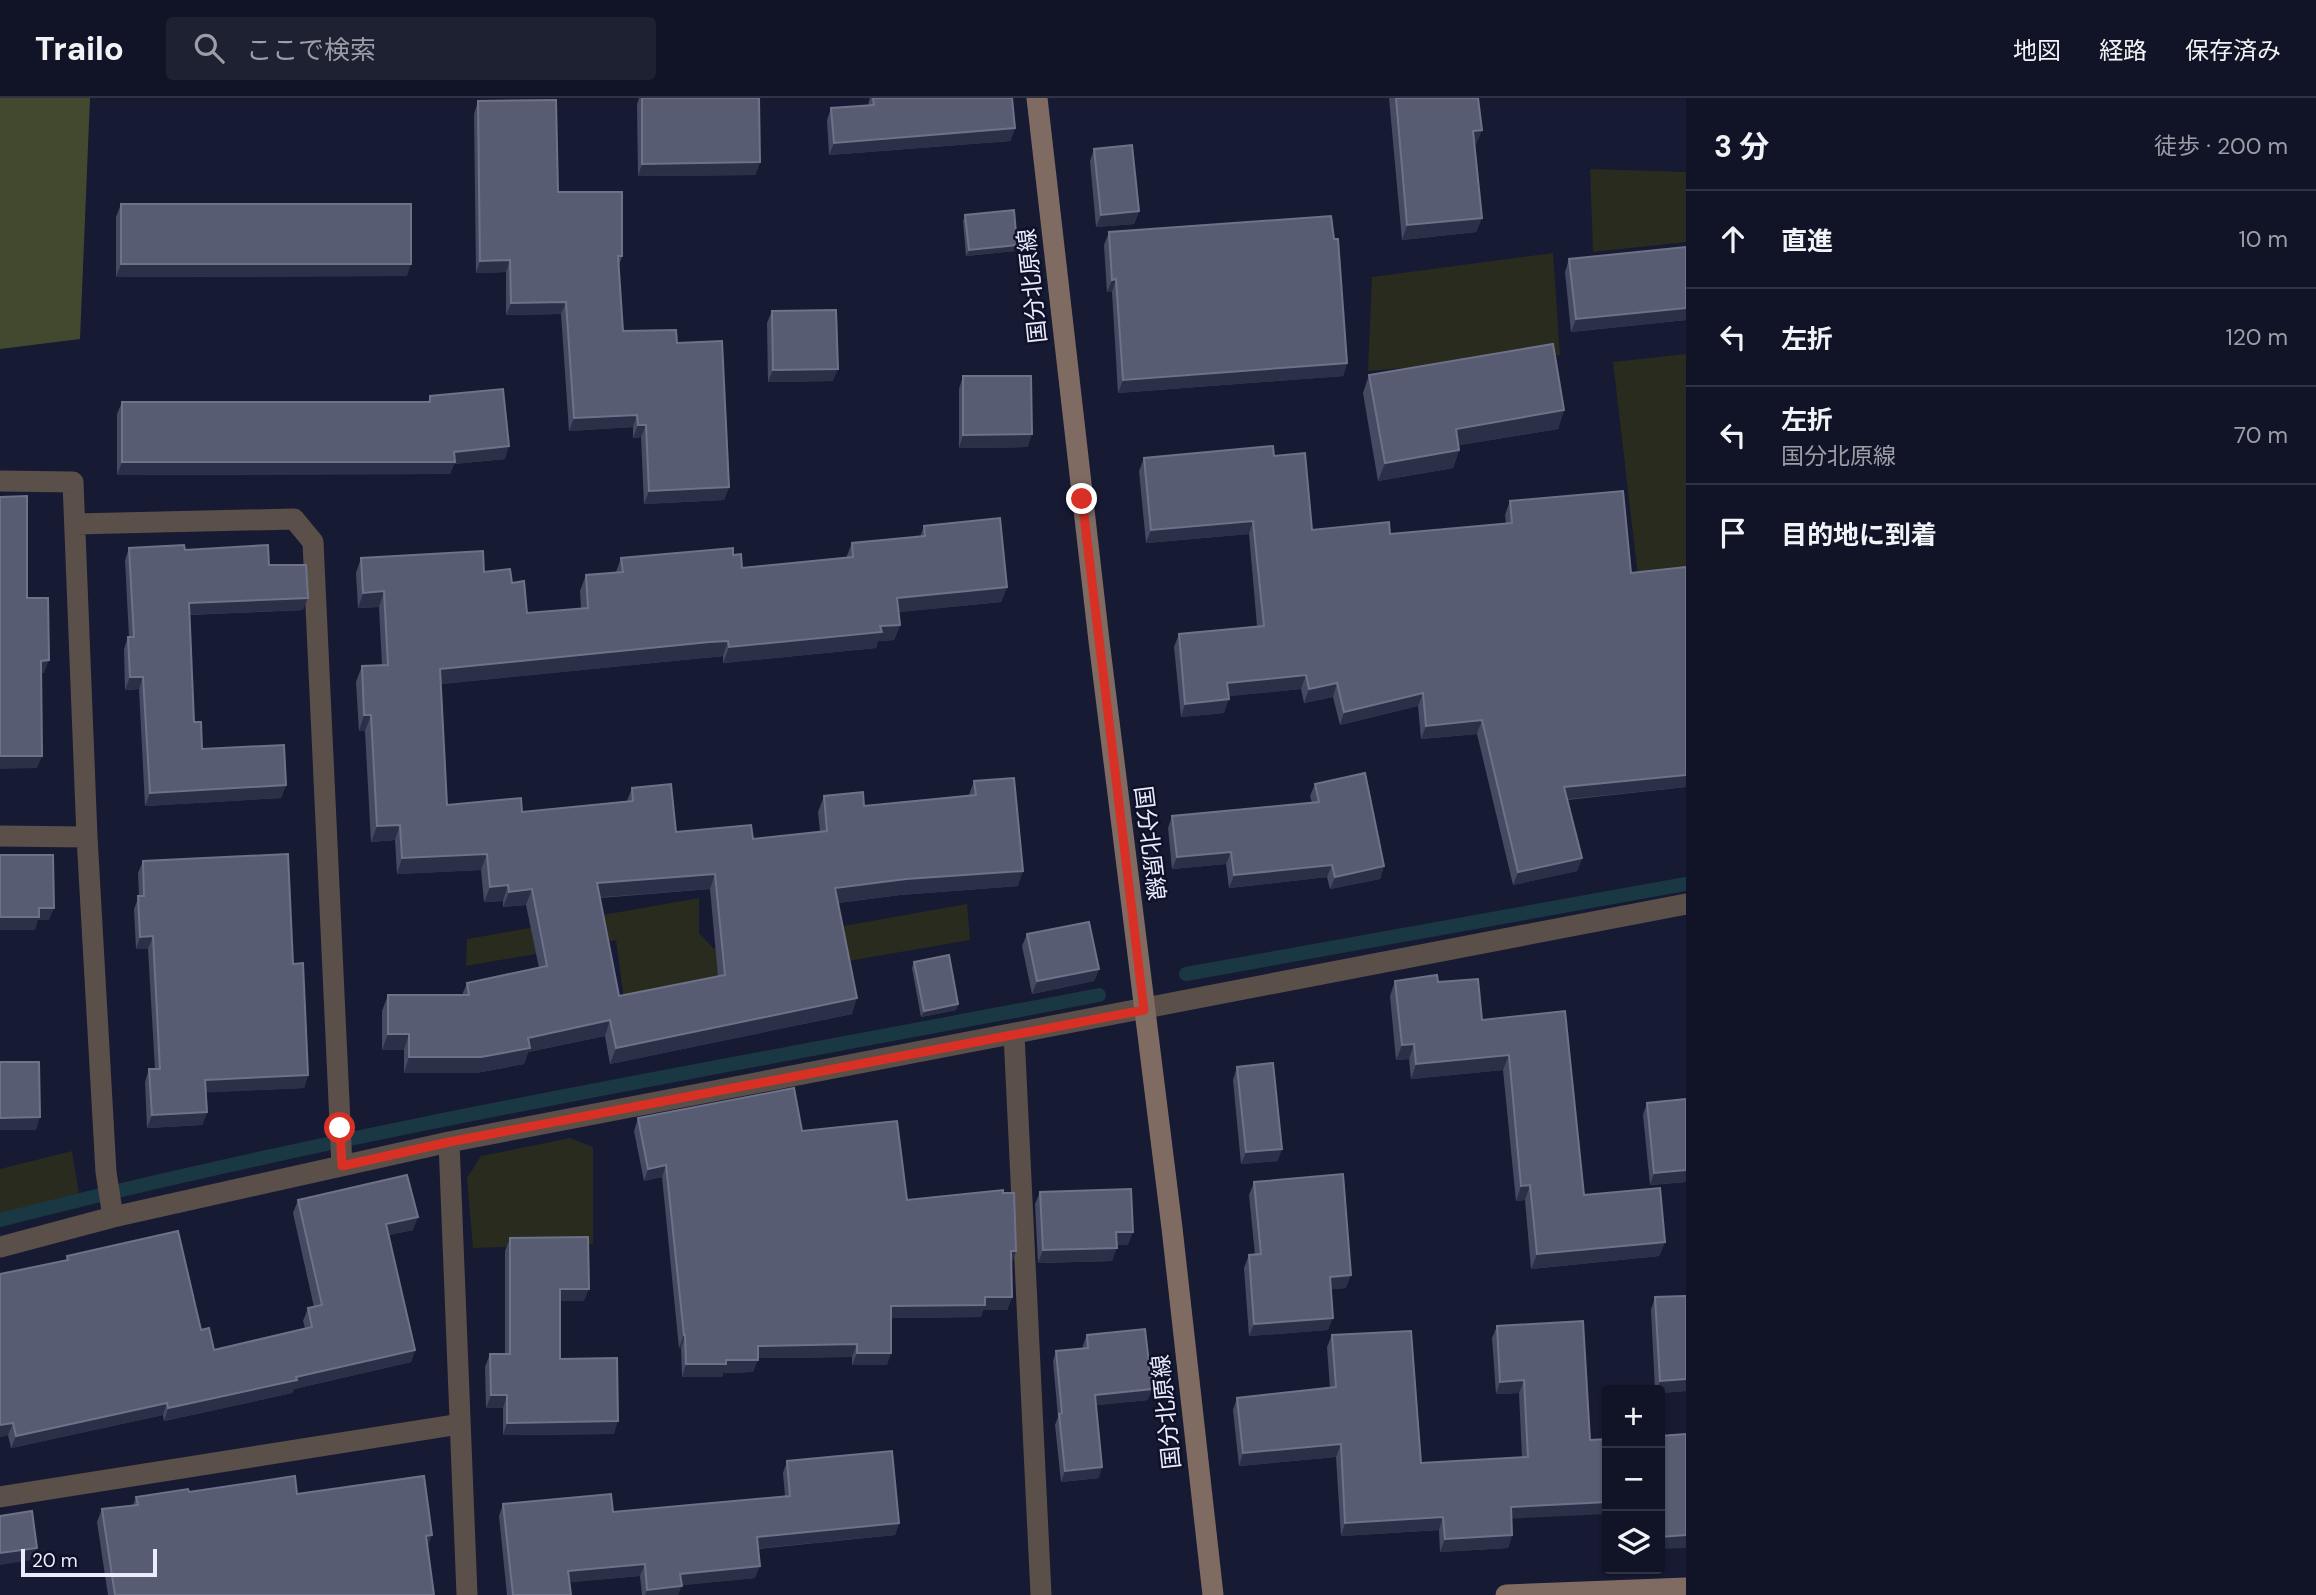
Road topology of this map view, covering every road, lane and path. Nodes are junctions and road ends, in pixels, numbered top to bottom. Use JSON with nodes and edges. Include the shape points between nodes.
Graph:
{"nodes":[{"id":1,"x":1037,"y":98,"type":"edge"},
{"id":2,"x":0,"y":481,"type":"edge"},
{"id":3,"x":75,"y":524,"type":"junction"},
{"id":4,"x":0,"y":836,"type":"edge"},
{"id":5,"x":87,"y":837,"type":"junction"},
{"id":6,"x":1686,"y":904,"type":"edge"},
{"id":7,"x":1144,"y":1010,"type":"junction"},
{"id":8,"x":1014,"y":1034,"type":"junction"},
{"id":9,"x":449,"y":1142,"type":"junction"},
{"id":10,"x":342,"y":1166,"type":"junction"},
{"id":11,"x":113,"y":1217,"type":"junction"},
{"id":12,"x":0,"y":1247,"type":"edge"},
{"id":13,"x":460,"y":1424,"type":"junction"},
{"id":14,"x":0,"y":1497,"type":"edge"},
{"id":15,"x":1686,"y":1588,"type":"edge"},
{"id":16,"x":467,"y":1595,"type":"edge"},
{"id":17,"x":1041,"y":1595,"type":"edge"},
{"id":18,"x":1213,"y":1595,"type":"edge"},
{"id":19,"x":1506,"y":1595,"type":"edge"}],
"edges":[{"from":1,"to":7,"type":"street","name":"国分北原線"},
{"from":2,"to":3,"type":"street","via":[[73,482]]},
{"from":3,"to":5,"type":"street"},
{"from":3,"to":10,"type":"street","via":[[294,519],[313,542]]},
{"from":4,"to":5,"type":"street"},
{"from":5,"to":11,"type":"street","via":[[106,1172]]},
{"from":6,"to":7,"type":"street"},
{"from":7,"to":8,"type":"street"},
{"from":7,"to":18,"type":"street","name":"国分北原線"},
{"from":8,"to":9,"type":"street"},
{"from":8,"to":17,"type":"street"},
{"from":9,"to":10,"type":"street"},
{"from":9,"to":13,"type":"street"},
{"from":10,"to":11,"type":"street"},
{"from":11,"to":12,"type":"street"},
{"from":13,"to":14,"type":"street"},
{"from":13,"to":16,"type":"street"},
{"from":15,"to":19,"type":"street"}]}
